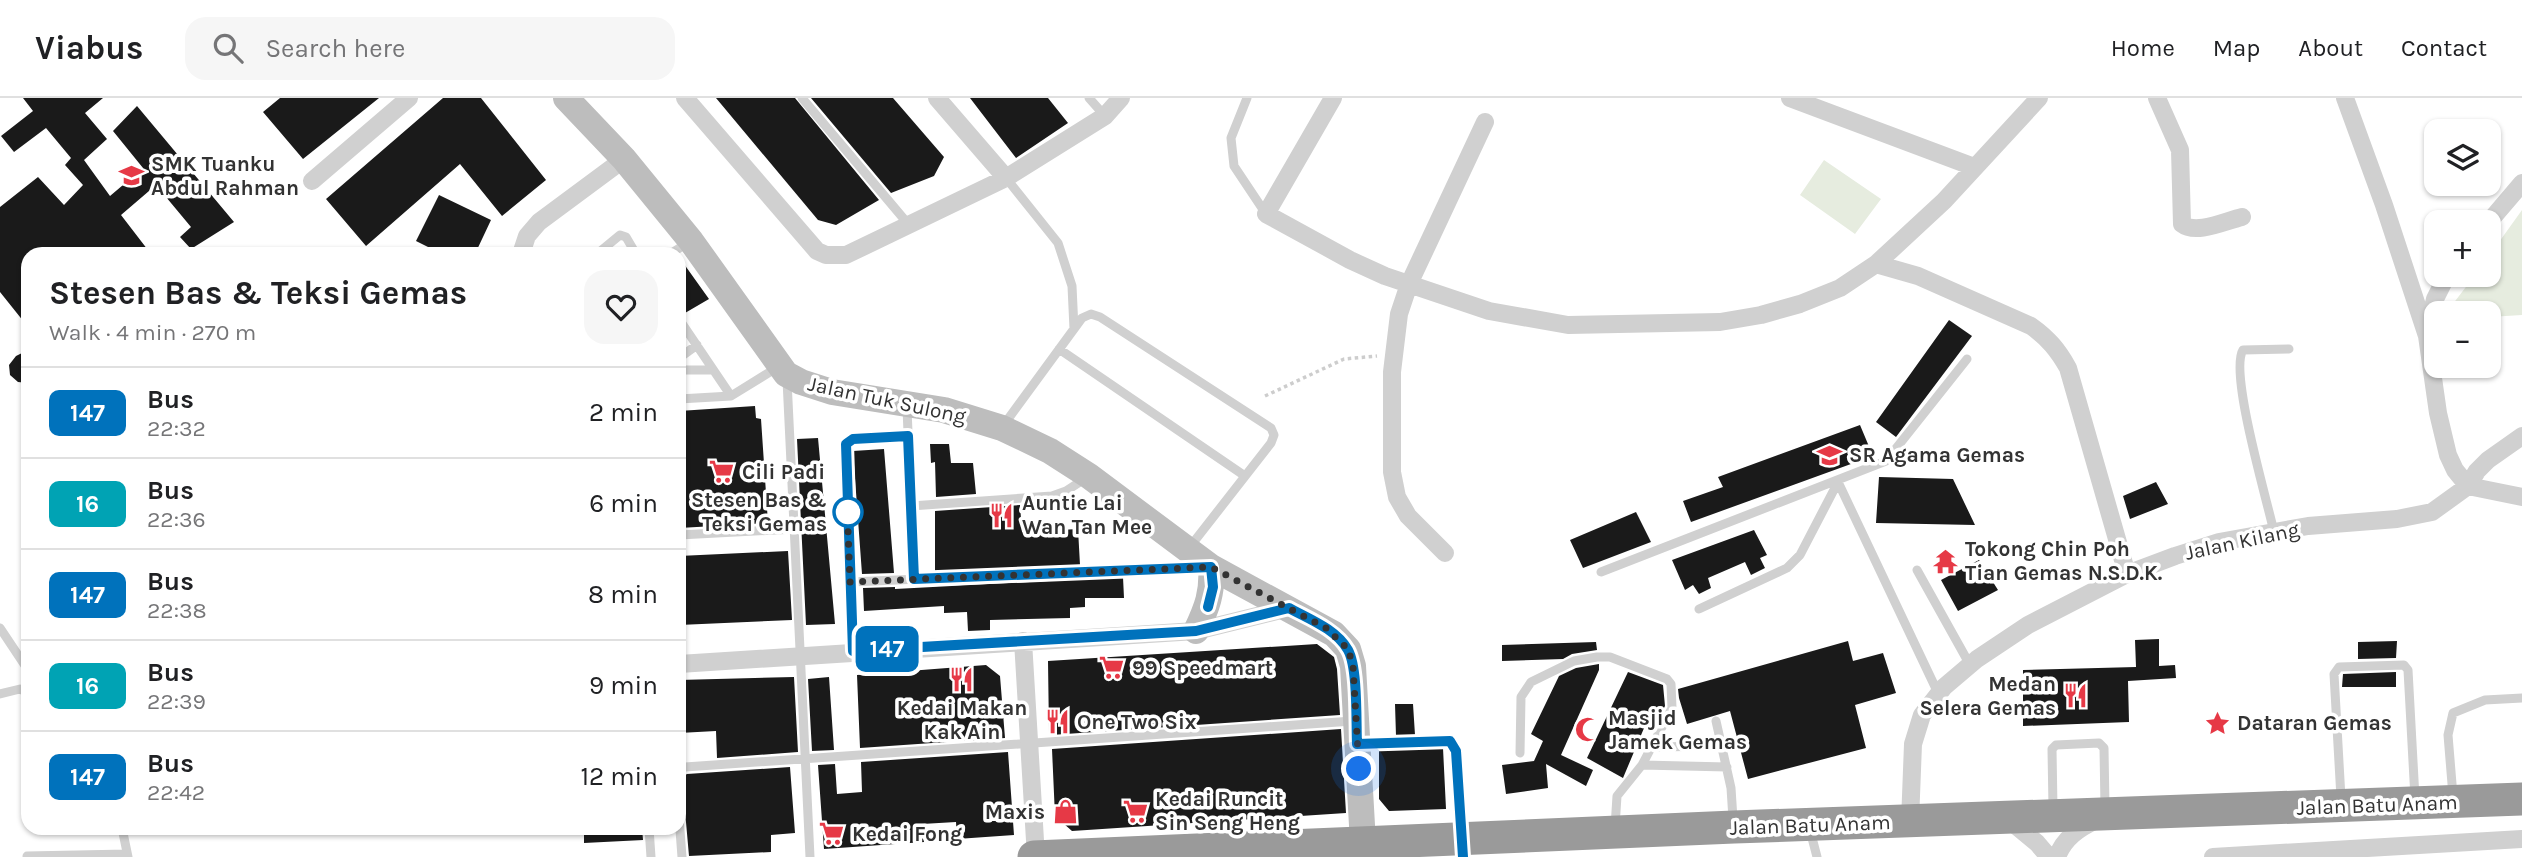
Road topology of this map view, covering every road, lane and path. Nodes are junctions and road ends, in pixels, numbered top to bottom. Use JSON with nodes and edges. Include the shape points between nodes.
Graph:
{"nodes":[{"id":1,"x":408,"y":98,"type":"edge"},
{"id":2,"x":566,"y":98,"type":"edge"},
{"id":3,"x":685,"y":98,"type":"edge"},
{"id":4,"x":802,"y":98,"type":"edge"},
{"id":5,"x":937,"y":98,"type":"edge"},
{"id":6,"x":1088,"y":98,"type":"edge"},
{"id":7,"x":1121,"y":98,"type":"edge"},
{"id":8,"x":1247,"y":98,"type":"edge"},
{"id":9,"x":1333,"y":98,"type":"edge"},
{"id":10,"x":1790,"y":98,"type":"edge"},
{"id":11,"x":2039,"y":98,"type":"edge"},
{"id":12,"x":2157,"y":98,"type":"edge"},
{"id":13,"x":2345,"y":98,"type":"edge"},
{"id":14,"x":1105,"y":116,"type":"junction"},
{"id":15,"x":1485,"y":122,"type":"dead end"},
{"id":16,"x":624,"y":159,"type":"junction"},
{"id":17,"x":1974,"y":167,"type":"junction"},
{"id":18,"x":1006,"y":178,"type":"junction"},
{"id":19,"x":312,"y":181,"type":"dead end"},
{"id":20,"x":2522,"y":183,"type":"edge"},
{"id":21,"x":2499,"y":210,"type":"edge"},
{"id":22,"x":1266,"y":214,"type":"junction"},
{"id":23,"x":2242,"y":217,"type":"dead end"},
{"id":24,"x":909,"y":225,"type":"junction"},
{"id":25,"x":523,"y":247,"type":"edge"},
{"id":26,"x":606,"y":247,"type":"edge"},
{"id":27,"x":630,"y":247,"type":"edge"},
{"id":28,"x":680,"y":247,"type":"edge"},
{"id":29,"x":686,"y":254,"type":"edge"},
{"id":30,"x":1876,"y":264,"type":"junction"},
{"id":31,"x":1409,"y":284,"type":"junction"},
{"id":32,"x":2424,"y":327,"type":"edge"},
{"id":33,"x":1074,"y":329,"type":"junction"},
{"id":34,"x":686,"y":330,"type":"edge"},
{"id":35,"x":697,"y":345,"type":"junction"},
{"id":36,"x":1059,"y":349,"type":"junction"},
{"id":37,"x":2289,"y":349,"type":"dead end"},
{"id":38,"x":686,"y":353,"type":"edge"},
{"id":39,"x":1379,"y":356,"type":"dead end"},
{"id":40,"x":1967,"y":359,"type":"dead end"},
{"id":41,"x":686,"y":370,"type":"edge"},
{"id":42,"x":713,"y":370,"type":"junction"},
{"id":43,"x":783,"y":370,"type":"junction"},
{"id":44,"x":2433,"y":378,"type":"edge"},
{"id":45,"x":731,"y":396,"type":"junction"},
{"id":46,"x":1265,"y":396,"type":"dead end"},
{"id":47,"x":686,"y":399,"type":"edge"},
{"id":48,"x":906,"y":403,"type":"junction"},
{"id":49,"x":1002,"y":428,"type":"junction"},
{"id":50,"x":908,"y":436,"type":"junction"},
{"id":51,"x":2522,"y":436,"type":"edge"},
{"id":52,"x":1245,"y":476,"type":"junction"},
{"id":53,"x":1089,"y":477,"type":"junction"},
{"id":54,"x":1838,"y":482,"type":"junction"},
{"id":55,"x":2468,"y":486,"type":"junction"},
{"id":56,"x":2522,"y":497,"type":"edge"},
{"id":57,"x":911,"y":506,"type":"junction"},
{"id":58,"x":795,"y":529,"type":"junction"},
{"id":59,"x":2274,"y":532,"type":"junction"},
{"id":60,"x":686,"y":535,"type":"edge"},
{"id":61,"x":1188,"y":549,"type":"junction"},
{"id":62,"x":1444,"y":553,"type":"dead end"},
{"id":63,"x":1211,"y":567,"type":"junction"},
{"id":64,"x":1917,"y":570,"type":"dead end"},
{"id":65,"x":1601,"y":572,"type":"dead end"},
{"id":66,"x":2127,"y":574,"type":"junction"},
{"id":67,"x":914,"y":579,"type":"junction"},
{"id":68,"x":850,"y":582,"type":"junction"},
{"id":69,"x":1289,"y":608,"type":"junction"},
{"id":70,"x":1699,"y":609,"type":"dead end"},
{"id":71,"x":0,"y":628,"type":"edge"},
{"id":72,"x":1196,"y":631,"type":"junction"},
{"id":73,"x":1023,"y":640,"type":"junction"},
{"id":74,"x":853,"y":651,"type":"junction"},
{"id":75,"x":802,"y":655,"type":"junction"},
{"id":76,"x":21,"y":660,"type":"edge"},
{"id":77,"x":686,"y":663,"type":"edge"},
{"id":78,"x":1970,"y":665,"type":"junction"},
{"id":79,"x":21,"y":691,"type":"edge"},
{"id":80,"x":1938,"y":693,"type":"junction"},
{"id":81,"x":0,"y":694,"type":"edge"},
{"id":82,"x":2522,"y":698,"type":"edge"},
{"id":83,"x":1716,"y":721,"type":"dead end"},
{"id":84,"x":1357,"y":732,"type":"junction"},
{"id":85,"x":1029,"y":742,"type":"junction"},
{"id":86,"x":1722,"y":746,"type":"junction"},
{"id":87,"x":1653,"y":747,"type":"junction"},
{"id":88,"x":1520,"y":753,"type":"dead end"},
{"id":89,"x":806,"y":757,"type":"junction"},
{"id":90,"x":1642,"y":765,"type":"junction"},
{"id":91,"x":686,"y":766,"type":"edge"},
{"id":92,"x":1727,"y":766,"type":"junction"},
{"id":93,"x":2522,"y":799,"type":"edge"},
{"id":94,"x":2453,"y":802,"type":"junction"},
{"id":95,"x":2415,"y":803,"type":"junction"},
{"id":96,"x":2342,"y":806,"type":"junction"},
{"id":97,"x":2106,"y":815,"type":"junction"},
{"id":98,"x":2053,"y":817,"type":"junction"},
{"id":99,"x":2008,"y":818,"type":"junction"},
{"id":100,"x":1910,"y":822,"type":"junction"},
{"id":101,"x":1809,"y":825,"type":"junction"},
{"id":102,"x":1734,"y":827,"type":"junction"},
{"id":103,"x":1615,"y":832,"type":"junction"},
{"id":104,"x":123,"y":835,"type":"edge"},
{"id":105,"x":649,"y":835,"type":"edge"},
{"id":106,"x":680,"y":835,"type":"edge"},
{"id":107,"x":2522,"y":839,"type":"edge"},
{"id":108,"x":1363,"y":843,"type":"junction"},
{"id":109,"x":1463,"y":848,"type":"edge"},
{"id":110,"x":1283,"y":852,"type":"edge"},
{"id":111,"x":1211,"y":853,"type":"edge"},
{"id":112,"x":2357,"y":853,"type":"edge"},
{"id":113,"x":127,"y":855,"type":"edge"},
{"id":114,"x":1136,"y":855,"type":"edge"},
{"id":115,"x":27,"y":856,"type":"edge"},
{"id":116,"x":1097,"y":856,"type":"edge"},
{"id":117,"x":2253,"y":856,"type":"edge"},
{"id":118,"x":651,"y":857,"type":"edge"},
{"id":119,"x":682,"y":857,"type":"edge"},
{"id":120,"x":810,"y":857,"type":"edge"},
{"id":121,"x":1035,"y":857,"type":"edge"},
{"id":122,"x":1817,"y":857,"type":"edge"},
{"id":123,"x":2053,"y":857,"type":"edge"},
{"id":124,"x":2213,"y":857,"type":"edge"}],
"edges":[{"from":1,"to":19,"type":"street"},
{"from":2,"to":16,"type":"street"},
{"from":3,"to":24,"type":"street","via":[[817,251],[846,254]]},
{"from":4,"to":24,"type":"lane"},
{"from":5,"to":18,"type":"street"},
{"from":6,"to":14,"type":"lane"},
{"from":7,"to":14,"type":"street"},
{"from":8,"to":22,"type":"lane","via":[[1231,138],[1234,166]]},
{"from":9,"to":22,"type":"street"},
{"from":10,"to":17,"type":"street"},
{"from":11,"to":17,"type":"street"},
{"from":12,"to":23,"type":"street","via":[[2180,150],[2182,225],[2194,229]]},
{"from":13,"to":32,"type":"street"},
{"from":14,"to":18,"type":"street"},
{"from":15,"to":31,"type":"street"},
{"from":16,"to":25,"type":"street","via":[[539,222]]},
{"from":16,"to":28,"type":"street"},
{"from":17,"to":30,"type":"street"},
{"from":18,"to":24,"type":"street"},
{"from":18,"to":33,"type":"lane","via":[[1058,243],[1072,286]]},
{"from":20,"to":21,"type":"street"},
{"from":22,"to":31,"type":"street","via":[[1350,260]]},
{"from":26,"to":27,"type":"lane","via":[[620,236],[626,237]]},
{"from":29,"to":43,"type":"street"},
{"from":30,"to":31,"type":"street","via":[[1840,288],[1800,304],[1761,315],[1685,324],[1541,322],[1489,311]]},
{"from":30,"to":66,"type":"street","via":[[1918,276],[2031,326],[2058,350],[2068,368]]},
{"from":31,"to":62,"type":"street","via":[[1399,314],[1392,372],[1392,472],[1402,508]]},
{"from":33,"to":36,"type":"lane"},
{"from":33,"to":52,"type":"lane","via":[[1082,317],[1100,317],[1271,428],[1273,439]]},
{"from":34,"to":35,"type":"lane"},
{"from":35,"to":38,"type":"lane"},
{"from":35,"to":42,"type":"lane"},
{"from":36,"to":49,"type":"lane"},
{"from":36,"to":52,"type":"lane"},
{"from":37,"to":59,"type":"lane","via":[[2243,350],[2239,356],[2240,388]]},
{"from":39,"to":46,"type":"path","via":[[1344,359]]},
{"from":40,"to":54,"type":"lane","via":[[1891,457]]},
{"from":41,"to":42,"type":"lane"},
{"from":42,"to":45,"type":"lane"},
{"from":43,"to":45,"type":"lane"},
{"from":43,"to":48,"type":"street","name":"Jalan Tuk Sulong","via":[[801,382],[832,391]]},
{"from":43,"to":58,"type":"lane"},
{"from":44,"to":55,"type":"street","via":[[2448,454]]},
{"from":45,"to":47,"type":"lane"},
{"from":48,"to":49,"type":"street","name":"Jalan Tuk Sulong"},
{"from":48,"to":50,"type":"lane"},
{"from":49,"to":53,"type":"street","name":"Jalan Tuk Sulong","via":[[1050,451]]},
{"from":50,"to":57,"type":"lane"},
{"from":50,"to":68,"type":"lane","via":[[853,439],[846,444]]},
{"from":51,"to":55,"type":"street","name":"Jalan Kilang","via":[[2488,460]]},
{"from":52,"to":61,"type":"lane"},
{"from":53,"to":57,"type":"lane","via":[[1052,496]]},
{"from":53,"to":61,"type":"street","name":"Jalan Tuk Sulong"},
{"from":54,"to":65,"type":"lane"},
{"from":54,"to":70,"type":"lane","via":[[1793,563]]},
{"from":54,"to":80,"type":"lane"},
{"from":55,"to":56,"type":"street"},
{"from":55,"to":59,"type":"street","name":"Jalan Kilang","via":[[2432,512]]},
{"from":57,"to":67,"type":"lane"},
{"from":58,"to":60,"type":"lane"},
{"from":58,"to":75,"type":"lane"},
{"from":59,"to":66,"type":"street","name":"Jalan Kilang","via":[[2220,542]]},
{"from":61,"to":63,"type":"street","name":"Jalan Tuk Sulong"},
{"from":63,"to":67,"type":"lane"},
{"from":63,"to":69,"type":"street","name":"Jalan Tuk Sulong"},
{"from":63,"to":72,"type":"street","via":[[1213,587]]},
{"from":64,"to":78,"type":"lane"},
{"from":66,"to":78,"type":"street","name":"Jalan Kilang","via":[[2028,625]]},
{"from":67,"to":68,"type":"lane"},
{"from":68,"to":74,"type":"lane"},
{"from":69,"to":72,"type":"street"},
{"from":69,"to":84,"type":"street","name":"Jalan Tuk Sulong","via":[[1326,628],[1348,649]]},
{"from":71,"to":76,"type":"lane"},
{"from":72,"to":73,"type":"street"},
{"from":73,"to":74,"type":"street"},
{"from":73,"to":85,"type":"street"},
{"from":74,"to":75,"type":"street"},
{"from":75,"to":77,"type":"street"},
{"from":75,"to":89,"type":"lane"},
{"from":78,"to":80,"type":"street","name":"Jalan Kilang"},
{"from":79,"to":81,"type":"lane"},
{"from":80,"to":100,"type":"street","name":"Jalan Kilang","via":[[1922,715],[1913,744]]},
{"from":82,"to":94,"type":"lane","via":[[2484,700],[2453,713],[2448,735]]},
{"from":83,"to":86,"type":"lane"},
{"from":84,"to":85,"type":"lane"},
{"from":84,"to":108,"type":"street","name":"Jalan Tuk Sulong"},
{"from":84,"to":109,"type":"lane","via":[[1450,741],[1456,751]]},
{"from":85,"to":89,"type":"lane"},
{"from":85,"to":121,"type":"street"},
{"from":86,"to":87,"type":"lane"},
{"from":86,"to":92,"type":"lane"},
{"from":87,"to":88,"type":"lane","via":[[1672,708],[1671,684],[1647,670],[1597,657],[1574,661],[1531,682],[1521,697]]},
{"from":87,"to":90,"type":"lane"},
{"from":89,"to":91,"type":"lane"},
{"from":89,"to":120,"type":"lane"},
{"from":90,"to":92,"type":"lane"},
{"from":90,"to":103,"type":"lane","via":[[1617,796]]},
{"from":92,"to":102,"type":"lane"},
{"from":93,"to":94,"type":"highway","name":"Jalan Batu Anam"},
{"from":94,"to":95,"type":"highway","name":"Jalan Batu Anam"},
{"from":95,"to":96,"type":"highway","name":"Jalan Batu Anam"},
{"from":95,"to":96,"type":"lane","via":[[2408,670],[2404,665],[2339,667],[2334,674]]},
{"from":96,"to":97,"type":"highway","name":"Jalan Batu Anam"},
{"from":97,"to":98,"type":"highway","name":"Jalan Batu Anam"},
{"from":97,"to":98,"type":"lane","via":[[2104,748],[2099,743],[2052,749]]},
{"from":97,"to":123,"type":"street","via":[[2073,833]]},
{"from":98,"to":99,"type":"highway","name":"Jalan Batu Anam"},
{"from":98,"to":123,"type":"street"},
{"from":99,"to":100,"type":"highway","name":"Jalan Batu Anam"},
{"from":99,"to":123,"type":"street"},
{"from":100,"to":101,"type":"highway","name":"Jalan Batu Anam"},
{"from":101,"to":102,"type":"highway","name":"Jalan Batu Anam"},
{"from":101,"to":122,"type":"lane"},
{"from":102,"to":103,"type":"highway","name":"Jalan Batu Anam"},
{"from":103,"to":109,"type":"highway","name":"Jalan Batu Anam"},
{"from":104,"to":113,"type":"lane"},
{"from":105,"to":118,"type":"lane"},
{"from":106,"to":119,"type":"lane"},
{"from":107,"to":112,"type":"street"},
{"from":108,"to":109,"type":"highway","name":"Jalan Batu Anam"},
{"from":108,"to":110,"type":"highway","name":"Jalan Batu Anam"},
{"from":110,"to":111,"type":"highway","name":"Jalan Batu Anam"},
{"from":111,"to":114,"type":"highway","name":"Jalan Batu Anam"},
{"from":112,"to":117,"type":"street"},
{"from":113,"to":115,"type":"lane"},
{"from":114,"to":116,"type":"highway","name":"Jalan Batu Anam"},
{"from":116,"to":121,"type":"highway","name":"Jalan Batu Anam"},
{"from":117,"to":124,"type":"street"}]}
